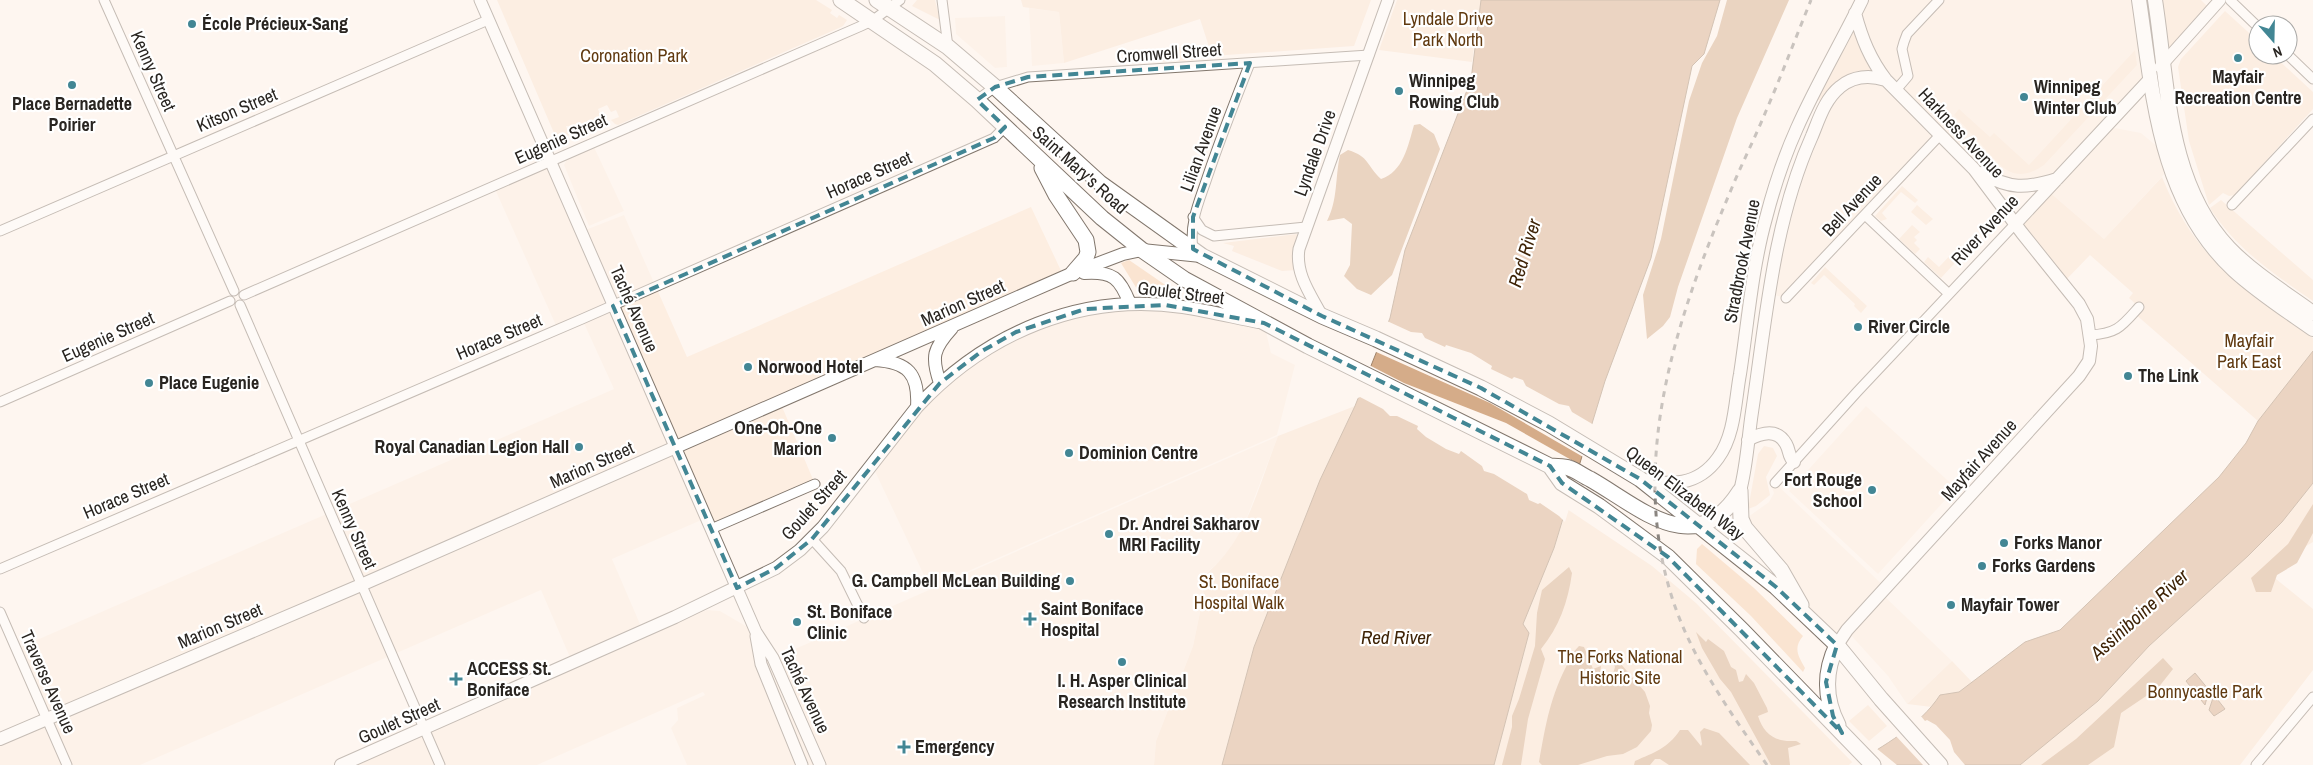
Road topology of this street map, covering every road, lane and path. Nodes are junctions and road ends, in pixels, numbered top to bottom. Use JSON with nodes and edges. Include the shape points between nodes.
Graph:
{"nodes":[{"id":1,"x":104,"y":0,"type":"edge"},
{"id":2,"x":480,"y":0,"type":"edge"},
{"id":3,"x":841,"y":0,"type":"edge"},
{"id":4,"x":942,"y":0,"type":"edge"},
{"id":5,"x":1388,"y":0,"type":"edge"},
{"id":6,"x":1862,"y":0,"type":"edge"},
{"id":7,"x":1939,"y":0,"type":"edge"},
{"id":8,"x":2138,"y":0,"type":"edge"},
{"id":9,"x":2155,"y":0,"type":"edge"},
{"id":10,"x":2220,"y":0,"type":"edge"},
{"id":11,"x":2230,"y":0,"type":"edge"},
{"id":12,"x":889,"y":3,"type":"edge"},
{"id":13,"x":1855,"y":13,"type":"junction"},
{"id":14,"x":2248,"y":17,"type":"edge"},
{"id":15,"x":488,"y":20,"type":"junction"},
{"id":16,"x":872,"y":21,"type":"junction"},
{"id":17,"x":948,"y":47,"type":"junction"},
{"id":18,"x":1369,"y":55,"type":"junction"},
{"id":19,"x":1250,"y":63,"type":"junction"},
{"id":20,"x":2164,"y":63,"type":"junction"},
{"id":21,"x":2298,"y":65,"type":"edge"},
{"id":22,"x":2151,"y":78,"type":"junction"},
{"id":23,"x":2313,"y":79,"type":"edge"},
{"id":24,"x":1886,"y":80,"type":"junction"},
{"id":25,"x":995,"y":87,"type":"junction"},
{"id":26,"x":1896,"y":90,"type":"junction"},
{"id":27,"x":977,"y":100,"type":"junction"},
{"id":28,"x":2313,"y":119,"type":"edge"},
{"id":29,"x":1005,"y":127,"type":"junction"},
{"id":30,"x":1940,"y":134,"type":"junction"},
{"id":31,"x":173,"y":155,"type":"junction"},
{"id":32,"x":1037,"y":158,"type":"junction"},
{"id":33,"x":551,"y":161,"type":"junction"},
{"id":34,"x":1974,"y":169,"type":"junction"},
{"id":35,"x":2058,"y":178,"type":"junction"},
{"id":36,"x":1100,"y":183,"type":"junction"},
{"id":37,"x":1069,"y":189,"type":"junction"},
{"id":38,"x":2232,"y":206,"type":"dead end"},
{"id":39,"x":2193,"y":207,"type":"junction"},
{"id":40,"x":1865,"y":215,"type":"junction"},
{"id":41,"x":1193,"y":217,"type":"junction"},
{"id":42,"x":2015,"y":224,"type":"junction"},
{"id":43,"x":1306,"y":227,"type":"junction"},
{"id":44,"x":0,"y":231,"type":"edge"},
{"id":45,"x":1142,"y":250,"type":"junction"},
{"id":46,"x":1198,"y":252,"type":"junction"},
{"id":47,"x":1073,"y":273,"type":"junction"},
{"id":48,"x":234,"y":291,"type":"junction"},
{"id":49,"x":1949,"y":294,"type":"junction"},
{"id":50,"x":244,"y":295,"type":"junction"},
{"id":51,"x":1786,"y":298,"type":"dead end"},
{"id":52,"x":230,"y":301,"type":"junction"},
{"id":53,"x":1130,"y":304,"type":"junction"},
{"id":54,"x":240,"y":305,"type":"junction"},
{"id":55,"x":613,"y":306,"type":"junction"},
{"id":56,"x":2139,"y":307,"type":"dead end"},
{"id":57,"x":2313,"y":313,"type":"edge"},
{"id":58,"x":1322,"y":316,"type":"junction"},
{"id":59,"x":1264,"y":323,"type":"junction"},
{"id":60,"x":953,"y":326,"type":"junction"},
{"id":61,"x":2313,"y":328,"type":"edge"},
{"id":62,"x":2090,"y":335,"type":"junction"},
{"id":63,"x":874,"y":360,"type":"junction"},
{"id":64,"x":940,"y":383,"type":"junction"},
{"id":65,"x":0,"y":402,"type":"edge"},
{"id":66,"x":917,"y":407,"type":"junction"},
{"id":67,"x":298,"y":440,"type":"junction"},
{"id":68,"x":1748,"y":440,"type":"junction"},
{"id":69,"x":675,"y":448,"type":"junction"},
{"id":70,"x":1794,"y":462,"type":"junction"},
{"id":71,"x":1550,"y":466,"type":"junction"},
{"id":72,"x":1640,"y":478,"type":"junction"},
{"id":73,"x":1775,"y":483,"type":"dead end"},
{"id":74,"x":816,"y":484,"type":"dead end"},
{"id":75,"x":1740,"y":491,"type":"junction"},
{"id":76,"x":1699,"y":525,"type":"junction"},
{"id":77,"x":711,"y":529,"type":"junction"},
{"id":78,"x":812,"y":540,"type":"junction"},
{"id":79,"x":0,"y":568,"type":"edge"},
{"id":80,"x":361,"y":585,"type":"junction"},
{"id":81,"x":737,"y":588,"type":"junction"},
{"id":82,"x":0,"y":612,"type":"edge"},
{"id":83,"x":864,"y":618,"type":"dead end"},
{"id":84,"x":1808,"y":618,"type":"junction"},
{"id":85,"x":756,"y":632,"type":"junction"},
{"id":86,"x":1837,"y":645,"type":"junction"},
{"id":87,"x":2313,"y":697,"type":"edge"},
{"id":88,"x":2310,"y":706,"type":"edge"},
{"id":89,"x":47,"y":719,"type":"junction"},
{"id":90,"x":424,"y":729,"type":"junction"},
{"id":91,"x":1842,"y":733,"type":"junction"},
{"id":92,"x":0,"y":739,"type":"edge"},
{"id":93,"x":809,"y":739,"type":"junction"},
{"id":94,"x":794,"y":746,"type":"junction"},
{"id":95,"x":67,"y":765,"type":"edge"},
{"id":96,"x":341,"y":765,"type":"edge"},
{"id":97,"x":440,"y":765,"type":"edge"},
{"id":98,"x":802,"y":765,"type":"edge"},
{"id":99,"x":820,"y":765,"type":"edge"},
{"id":100,"x":1873,"y":765,"type":"edge"},
{"id":101,"x":1940,"y":765,"type":"edge"},
{"id":102,"x":2256,"y":765,"type":"edge"}],
"edges":[{"from":1,"to":31,"type":"street","name":"Kenny Street"},
{"from":2,"to":15,"type":"street","name":"Taché Avenue"},
{"from":3,"to":16,"type":"highway","name":"Saint Mary's Road"},
{"from":4,"to":17,"type":"street"},
{"from":5,"to":18,"type":"street","name":"Lyndale Drive"},
{"from":6,"to":13,"type":"main road","name":"Stradbrook Avenue"},
{"from":7,"to":26,"type":"street","via":[[1907,34],[1902,49],[1908,76]]},
{"from":8,"to":22,"type":"main road"},
{"from":9,"to":20,"type":"main road"},
{"from":10,"to":20,"type":"street","name":"River Avenue"},
{"from":11,"to":14,"type":"street"},
{"from":12,"to":16,"type":"street","name":"Eugenie Street"},
{"from":12,"to":17,"type":"highway"},
{"from":13,"to":24,"type":"main road","name":"Harkness Avenue","via":[[1868,55]]},
{"from":13,"to":72,"type":"main road","name":"Stradbrook Avenue","via":[[1796,130],[1775,188],[1761,240],[1735,404],[1724,447],[1706,470],[1684,481],[1666,484]]},
{"from":15,"to":31,"type":"street","name":"Kitson Street"},
{"from":15,"to":33,"type":"street","name":"Taché Avenue"},
{"from":16,"to":27,"type":"highway","name":"Saint Mary's Road","via":[[935,64]]},
{"from":16,"to":33,"type":"street","name":"Eugenie Street"},
{"from":17,"to":25,"type":"highway","name":"Saint Mary's Road"},
{"from":18,"to":19,"type":"street","name":"Cromwell Street"},
{"from":18,"to":43,"type":"street","name":"Lyndale Drive"},
{"from":19,"to":25,"type":"street","name":"Cromwell Street","via":[[1028,77]]},
{"from":19,"to":41,"type":"street","name":"Lilian Avenue"},
{"from":20,"to":22,"type":"street","name":"River Avenue"},
{"from":20,"to":39,"type":"main road","via":[[2178,152]]},
{"from":21,"to":23,"type":"street"},
{"from":22,"to":35,"type":"main road","name":"River Avenue"},
{"from":22,"to":39,"type":"main road","via":[[2165,153],[2174,181]]},
{"from":24,"to":26,"type":"main road","name":"Harkness Avenue"},
{"from":24,"to":68,"type":"main road","name":"Stradbrook Avenue","via":[[1860,78],[1840,86],[1825,106],[1810,141],[1778,240]]},
{"from":25,"to":27,"type":"street","name":"Cromwell Street"},
{"from":25,"to":36,"type":"highway","name":"Saint Mary's Road"},
{"from":26,"to":30,"type":"main road","name":"Harkness Avenue"},
{"from":27,"to":29,"type":"highway","name":"Saint Mary's Road"},
{"from":28,"to":38,"type":"street"},
{"from":29,"to":32,"type":"highway","name":"Saint Mary's Road"},
{"from":29,"to":55,"type":"street","name":"Horace Street","via":[[994,138]]},
{"from":30,"to":34,"type":"main road","name":"Harkness Avenue"},
{"from":30,"to":40,"type":"street","name":"Bell Avenue"},
{"from":31,"to":44,"type":"street","name":"Kitson Street"},
{"from":31,"to":48,"type":"street","name":"Kenny Street"},
{"from":32,"to":37,"type":"highway","name":"Saint Mary's Road"},
{"from":32,"to":47,"type":"highway","via":[[1056,195],[1086,240],[1086,258]]},
{"from":33,"to":50,"type":"street","name":"Eugenie Street"},
{"from":33,"to":55,"type":"street","name":"Taché Avenue"},
{"from":34,"to":35,"type":"main road","via":[[1998,182],[2019,187]]},
{"from":34,"to":42,"type":"main road","name":"Harkness Avenue"},
{"from":35,"to":42,"type":"main road","name":"River Avenue"},
{"from":36,"to":37,"type":"highway"},
{"from":36,"to":46,"type":"highway","name":"Saint Mary's Road"},
{"from":37,"to":45,"type":"highway","name":"Saint Mary's Road"},
{"from":39,"to":57,"type":"main road","via":[[2241,260]]},
{"from":39,"to":61,"type":"main road","via":[[2206,238],[2233,269]]},
{"from":40,"to":49,"type":"street"},
{"from":40,"to":51,"type":"street","name":"Bell Avenue"},
{"from":41,"to":43,"type":"street","via":[[1204,232],[1214,236]]},
{"from":41,"to":46,"type":"street","name":"Lilian Avenue","via":[[1191,234]]},
{"from":42,"to":49,"type":"street","name":"River Avenue"},
{"from":42,"to":62,"type":"main road","name":"Harkness Avenue","via":[[2079,304],[2087,319]]},
{"from":43,"to":58,"type":"street","name":"Lyndale Drive","via":[[1299,253],[1299,270]]},
{"from":45,"to":46,"type":"main road","name":"Marion Street"},
{"from":45,"to":47,"type":"main road","name":"Marion Street"},
{"from":45,"to":59,"type":"highway","name":"Saint Mary's Road","via":[[1198,287]]},
{"from":46,"to":58,"type":"highway","name":"Saint Mary's Road"},
{"from":47,"to":53,"type":"main road","via":[[1100,272],[1111,276],[1122,286]]},
{"from":47,"to":60,"type":"main road","name":"Marion Street"},
{"from":48,"to":50,"type":"street"},
{"from":48,"to":52,"type":"street","via":[[229,296]]},
{"from":49,"to":70,"type":"street","name":"River Avenue"},
{"from":50,"to":54,"type":"street"},
{"from":52,"to":54,"type":"street","via":[[233,305]]},
{"from":52,"to":65,"type":"street","name":"Eugenie Street"},
{"from":53,"to":59,"type":"main road","name":"Goulet Street","via":[[1182,307]]},
{"from":53,"to":64,"type":"main road","name":"Goulet Street","via":[[1085,309],[1031,325],[982,351]]},
{"from":54,"to":67,"type":"street","name":"Kenny Street"},
{"from":55,"to":67,"type":"street","name":"Horace Street"},
{"from":55,"to":69,"type":"street","name":"Taché Avenue"},
{"from":56,"to":62,"type":"street","via":[[2122,327],[2113,332]]},
{"from":58,"to":72,"type":"highway","name":"Queen Elizabeth Way","via":[[1481,388]]},
{"from":59,"to":71,"type":"highway","name":"Saint Mary's Road"},
{"from":60,"to":63,"type":"main road","name":"Marion Street"},
{"from":60,"to":64,"type":"main road","via":[[935,354]]},
{"from":62,"to":86,"type":"main road","name":"Mayfair Avenue","via":[[2090,354],[2079,376],[1847,630]]},
{"from":63,"to":66,"type":"main road","via":[[897,364],[910,372],[918,389]]},
{"from":63,"to":69,"type":"main road","name":"Marion Street"},
{"from":64,"to":66,"type":"main road","name":"Goulet Street"},
{"from":66,"to":78,"type":"main road","name":"Goulet Street"},
{"from":67,"to":79,"type":"street","name":"Horace Street"},
{"from":67,"to":80,"type":"street","name":"Kenny Street"},
{"from":68,"to":70,"type":"main road","via":[[1764,433],[1777,435],[1786,444],[1788,456]]},
{"from":68,"to":75,"type":"main road","name":"Stradbrook Avenue"},
{"from":69,"to":77,"type":"street","name":"Taché Avenue"},
{"from":69,"to":80,"type":"main road","name":"Marion Street"},
{"from":70,"to":73,"type":"street","name":"River Avenue"},
{"from":71,"to":76,"type":"highway","via":[[1569,468],[1667,524]]},
{"from":71,"to":91,"type":"highway","via":[[1562,482],[1668,557]]},
{"from":72,"to":76,"type":"highway","name":"Queen Elizabeth Way"},
{"from":74,"to":77,"type":"street"},
{"from":75,"to":76,"type":"highway","via":[[1723,514]]},
{"from":75,"to":84,"type":"highway","via":[[1741,519],[1745,528],[1782,570]]},
{"from":76,"to":84,"type":"highway","name":"Queen Elizabeth Way","via":[[1776,587]]},
{"from":77,"to":81,"type":"street","name":"Taché Avenue"},
{"from":78,"to":81,"type":"main road","name":"Goulet Street","via":[[776,568]]},
{"from":78,"to":83,"type":"street","via":[[841,571]]},
{"from":80,"to":89,"type":"main road","name":"Marion Street"},
{"from":80,"to":90,"type":"street","name":"Kenny Street"},
{"from":81,"to":85,"type":"street","name":"Taché Avenue"},
{"from":81,"to":90,"type":"main road","name":"Goulet Street"},
{"from":82,"to":89,"type":"street","name":"Traverse Avenue"},
{"from":84,"to":86,"type":"highway","name":"Queen Elizabeth Way"},
{"from":85,"to":93,"type":"street","name":"Taché Avenue","via":[[774,658]]},
{"from":85,"to":94,"type":"street","name":"Taché Avenue","via":[[761,664]]},
{"from":86,"to":91,"type":"highway","via":[[1829,662],[1826,682],[1833,716]]},
{"from":86,"to":101,"type":"highway","name":"Queen Elizabeth Way"},
{"from":87,"to":88,"type":"street"},
{"from":88,"to":102,"type":"street"},
{"from":89,"to":92,"type":"main road","name":"Marion Street"},
{"from":89,"to":95,"type":"street","name":"Traverse Avenue"},
{"from":90,"to":96,"type":"main road","name":"Goulet Street"},
{"from":90,"to":97,"type":"street","name":"Kenny Street"},
{"from":91,"to":100,"type":"highway"},
{"from":93,"to":94,"type":"street"},
{"from":93,"to":99,"type":"street","name":"Taché Avenue"},
{"from":94,"to":98,"type":"street","name":"Taché Avenue"}]}
